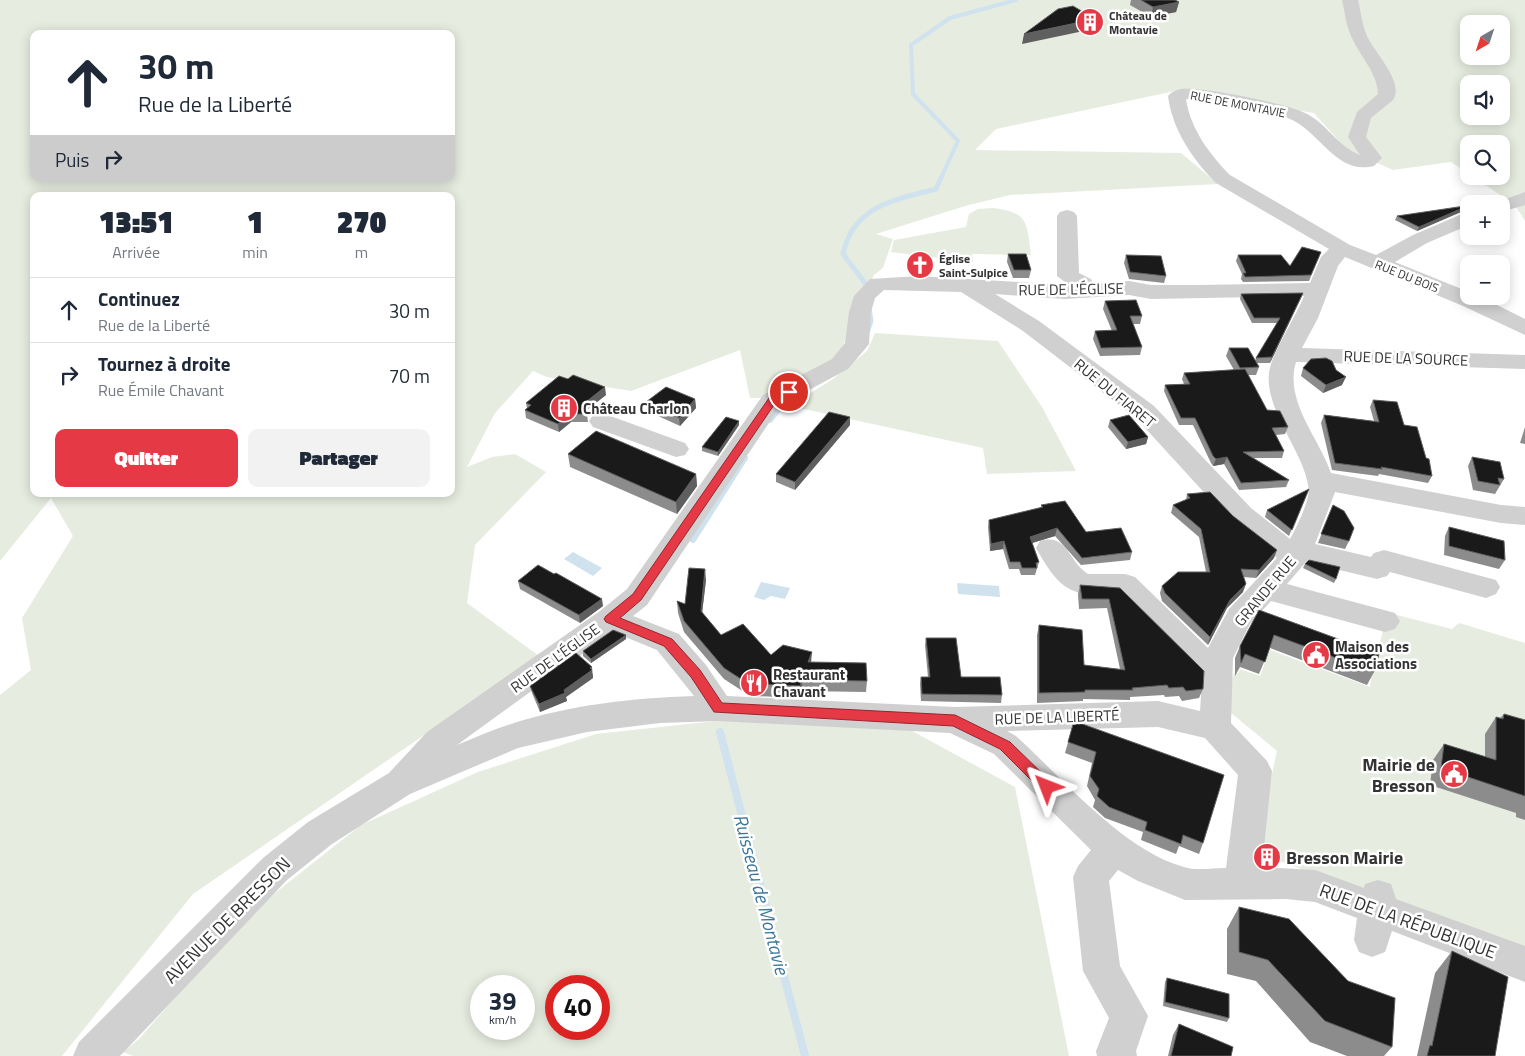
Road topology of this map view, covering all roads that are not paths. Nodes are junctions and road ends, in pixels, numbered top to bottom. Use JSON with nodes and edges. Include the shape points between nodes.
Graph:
{"nodes":[{"id":1,"x":1350,"y":0,"type":"edge"},
{"id":2,"x":1525,"y":198,"type":"edge"},
{"id":3,"x":1510,"y":203,"type":"edge"},
{"id":4,"x":1067,"y":216,"type":"dead end"},
{"id":5,"x":1460,"y":222,"type":"edge"},
{"id":6,"x":1343,"y":249,"type":"junction"},
{"id":7,"x":1376,"y":264,"type":"junction"},
{"id":8,"x":966,"y":286,"type":"junction"},
{"id":9,"x":1318,"y":289,"type":"junction"},
{"id":10,"x":1086,"y":290,"type":"junction"},
{"id":11,"x":1525,"y":328,"type":"edge"},
{"id":12,"x":1287,"y":355,"type":"junction"},
{"id":13,"x":1525,"y":362,"type":"edge"},
{"id":14,"x":602,"y":421,"type":"dead end"},
{"id":15,"x":676,"y":449,"type":"dead end"},
{"id":16,"x":1320,"y":480,"type":"junction"},
{"id":17,"x":1525,"y":516,"type":"edge"},
{"id":18,"x":1050,"y":548,"type":"dead end"},
{"id":19,"x":1297,"y":554,"type":"junction"},
{"id":20,"x":1486,"y":587,"type":"dead end"},
{"id":21,"x":1267,"y":589,"type":"junction"},
{"id":22,"x":610,"y":619,"type":"junction"},
{"id":23,"x":1385,"y":621,"type":"dead end"},
{"id":24,"x":1217,"y":676,"type":"junction"},
{"id":25,"x":718,"y":708,"type":"junction"},
{"id":26,"x":955,"y":720,"type":"junction"},
{"id":27,"x":1215,"y":727,"type":"junction"},
{"id":28,"x":398,"y":784,"type":"junction"},
{"id":29,"x":1113,"y":849,"type":"junction"},
{"id":30,"x":1242,"y":884,"type":"junction"},
{"id":31,"x":1525,"y":964,"type":"edge"},
{"id":32,"x":93,"y":1056,"type":"edge"},
{"id":33,"x":1117,"y":1056,"type":"edge"}],
"edges":[{"from":1,"to":6,"type":"street","name":"RUE DE MONTAVIE","via":[[1360,38],[1378,66],[1387,90],[1387,96],[1363,116],[1357,137],[1372,158],[1366,162],[1348,158],[1297,115],[1186,94],[1177,96],[1176,100],[1191,137],[1223,179]]},
{"from":2,"to":3,"type":"street"},
{"from":4,"to":10,"type":"street","via":[[1068,276],[1083,284]]},
{"from":5,"to":7,"type":"street","via":[[1420,239]]},
{"from":6,"to":7,"type":"street","name":"RUE DU BOIS"},
{"from":6,"to":9,"type":"street","name":"GRANDE RUE","via":[[1326,266]]},
{"from":7,"to":11,"type":"street","name":"RUE DU BOIS","via":[[1471,301]]},
{"from":8,"to":10,"type":"street","name":"RUE DE L'ÉGLISE","via":[[1040,292]]},
{"from":8,"to":19,"type":"street","name":"RUE DU FIARET","via":[[1031,326],[1145,412],[1241,515]]},
{"from":8,"to":22,"type":"street","name":"RUE DE L'ÉGLISE","via":[[895,288],[878,284],[865,296],[857,344],[840,364],[772,400],[637,597]]},
{"from":9,"to":10,"type":"street","name":"RUE DE L'ÉGLISE"},
{"from":9,"to":12,"type":"street","name":"GRANDE RUE"},
{"from":12,"to":13,"type":"street","name":"RUE DE LA SOURCE"},
{"from":12,"to":16,"type":"street","name":"GRANDE RUE","via":[[1281,373],[1284,401],[1312,455]]},
{"from":14,"to":15,"type":"street"},
{"from":16,"to":17,"type":"street"},
{"from":16,"to":19,"type":"street","name":"GRANDE RUE","via":[[1322,495]]},
{"from":18,"to":24,"type":"street","via":[[1072,580],[1084,586],[1125,584]]},
{"from":19,"to":20,"type":"street","via":[[1377,569],[1384,560]]},
{"from":19,"to":21,"type":"street","name":"GRANDE RUE"},
{"from":21,"to":23,"type":"street"},
{"from":21,"to":24,"type":"street","name":"GRANDE RUE","via":[[1239,617],[1218,658]]},
{"from":22,"to":25,"type":"street","via":[[668,642],[695,673]]},
{"from":22,"to":28,"type":"street","name":"RUE DE L'ÉGLISE","via":[[438,741]]},
{"from":24,"to":27,"type":"street","name":"GRANDE RUE"},
{"from":25,"to":26,"type":"street","name":"RUE DE LA LIBERTÉ"},
{"from":25,"to":28,"type":"street","name":"AVENUE DE BRESSON","via":[[660,702],[513,736]]},
{"from":26,"to":27,"type":"street","name":"RUE DE LA LIBERTÉ","via":[[1158,714]]},
{"from":26,"to":29,"type":"street","name":"RUE DE LA RÉPUBLIQUE","via":[[1005,746]]},
{"from":27,"to":30,"type":"street","via":[[1255,771]]},
{"from":28,"to":32,"type":"street","name":"AVENUE DE BRESSON","via":[[320,833],[275,869]]},
{"from":29,"to":30,"type":"street","name":"RUE DE LA RÉPUBLIQUE","via":[[1150,870],[1185,884]]},
{"from":29,"to":33,"type":"street","via":[[1091,877],[1102,971],[1129,1016]]},
{"from":30,"to":31,"type":"street","name":"RUE DE LA RÉPUBLIQUE","via":[[1315,886],[1376,915]]}]}
